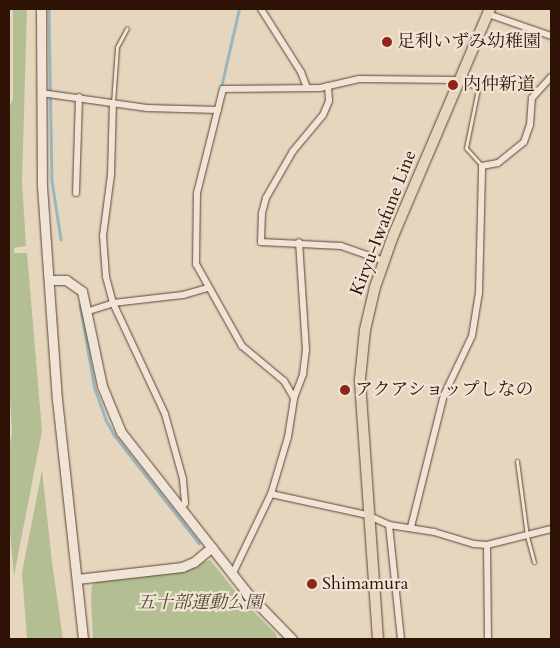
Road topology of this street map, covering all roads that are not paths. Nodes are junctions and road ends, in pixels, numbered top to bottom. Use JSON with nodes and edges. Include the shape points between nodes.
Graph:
{"nodes":[{"id":1,"x":42,"y":9,"type":"edge"},
{"id":2,"x":260,"y":9,"type":"edge"},
{"id":3,"x":489,"y":11,"type":"edge"},
{"id":4,"x":127,"y":28,"type":"dead end"},
{"id":5,"x":551,"y":36,"type":"edge"},
{"id":6,"x":551,"y":77,"type":"edge"},
{"id":7,"x":459,"y":80,"type":"junction"},
{"id":8,"x":328,"y":86,"type":"junction"},
{"id":9,"x":307,"y":88,"type":"junction"},
{"id":10,"x":40,"y":93,"type":"junction"},
{"id":11,"x":79,"y":97,"type":"junction"},
{"id":12,"x":113,"y":104,"type":"junction"},
{"id":13,"x":218,"y":110,"type":"junction"},
{"id":14,"x":482,"y":166,"type":"junction"},
{"id":15,"x":76,"y":193,"type":"dead end"},
{"id":16,"x":299,"y":242,"type":"junction"},
{"id":17,"x":384,"y":261,"type":"junction"},
{"id":18,"x":49,"y":280,"type":"junction"},
{"id":19,"x":207,"y":288,"type":"junction"},
{"id":20,"x":113,"y":303,"type":"junction"},
{"id":21,"x":89,"y":311,"type":"junction"},
{"id":22,"x":294,"y":398,"type":"junction"},
{"id":23,"x":517,"y":461,"type":"dead end"},
{"id":24,"x":271,"y":494,"type":"junction"},
{"id":25,"x":182,"y":508,"type":"junction"},
{"id":26,"x":372,"y":518,"type":"junction"},
{"id":27,"x":390,"y":525,"type":"junction"},
{"id":28,"x":411,"y":527,"type":"junction"},
{"id":29,"x":551,"y":530,"type":"edge"},
{"id":30,"x":527,"y":536,"type":"junction"},
{"id":31,"x":487,"y":545,"type":"junction"},
{"id":32,"x":212,"y":547,"type":"junction"},
{"id":33,"x":534,"y":562,"type":"dead end"},
{"id":34,"x":232,"y":575,"type":"junction"},
{"id":35,"x":77,"y":579,"type":"junction"},
{"id":36,"x":289,"y":638,"type":"edge"},
{"id":37,"x":84,"y":639,"type":"edge"},
{"id":38,"x":378,"y":639,"type":"edge"},
{"id":39,"x":401,"y":639,"type":"edge"},
{"id":40,"x":488,"y":639,"type":"edge"}],
"edges":[{"from":1,"to":10,"type":"street"},
{"from":2,"to":9,"type":"street","via":[[301,72]]},
{"from":3,"to":5,"type":"street"},
{"from":3,"to":7,"type":"main road","name":"Kiryu-Iwafune Line"},
{"from":4,"to":12,"type":"lane","via":[[117,47]]},
{"from":6,"to":14,"type":"street","via":[[532,98],[530,125],[524,142],[498,163]]},
{"from":7,"to":8,"type":"street","via":[[359,79]]},
{"from":7,"to":14,"type":"lane","via":[[478,89],[466,148]]},
{"from":7,"to":17,"type":"main road","name":"Kiryu-Iwafune Line"},
{"from":8,"to":9,"type":"street"},
{"from":8,"to":16,"type":"street","via":[[326,110],[285,164],[266,198],[262,213],[262,242]]},
{"from":9,"to":13,"type":"street","via":[[223,89]]},
{"from":10,"to":11,"type":"street"},
{"from":10,"to":18,"type":"street"},
{"from":11,"to":12,"type":"street"},
{"from":11,"to":15,"type":"street"},
{"from":12,"to":13,"type":"street"},
{"from":12,"to":20,"type":"street","via":[[111,174],[103,236],[106,277]]},
{"from":13,"to":19,"type":"street","via":[[201,172],[195,214],[196,264]]},
{"from":14,"to":28,"type":"street","via":[[479,293],[472,336],[444,394]]},
{"from":16,"to":17,"type":"street","via":[[341,246]]},
{"from":16,"to":22,"type":"street","via":[[305,363]]},
{"from":17,"to":26,"type":"main road","name":"Kiryu-Iwafune Line","via":[[370,308],[361,362]]},
{"from":18,"to":21,"type":"street","via":[[76,284]]},
{"from":18,"to":35,"type":"street","via":[[57,400]]},
{"from":19,"to":20,"type":"street"},
{"from":19,"to":22,"type":"street","via":[[242,346],[284,381]]},
{"from":20,"to":21,"type":"street"},
{"from":20,"to":25,"type":"street","via":[[165,414],[183,479],[185,503]]},
{"from":21,"to":25,"type":"street","via":[[102,386],[114,421]]},
{"from":22,"to":24,"type":"street","via":[[288,437]]},
{"from":23,"to":30,"type":"lane"},
{"from":24,"to":26,"type":"street"},
{"from":24,"to":34,"type":"street"},
{"from":25,"to":32,"type":"street"},
{"from":26,"to":27,"type":"street"},
{"from":26,"to":38,"type":"main road","name":"Kiryu-Iwafune Line"},
{"from":27,"to":28,"type":"street"},
{"from":27,"to":39,"type":"street"},
{"from":28,"to":31,"type":"street"},
{"from":29,"to":30,"type":"street"},
{"from":30,"to":31,"type":"street"},
{"from":30,"to":33,"type":"lane"},
{"from":31,"to":40,"type":"street"},
{"from":32,"to":34,"type":"street"},
{"from":32,"to":35,"type":"street","via":[[182,567]]},
{"from":34,"to":36,"type":"street"},
{"from":35,"to":37,"type":"street"}]}
